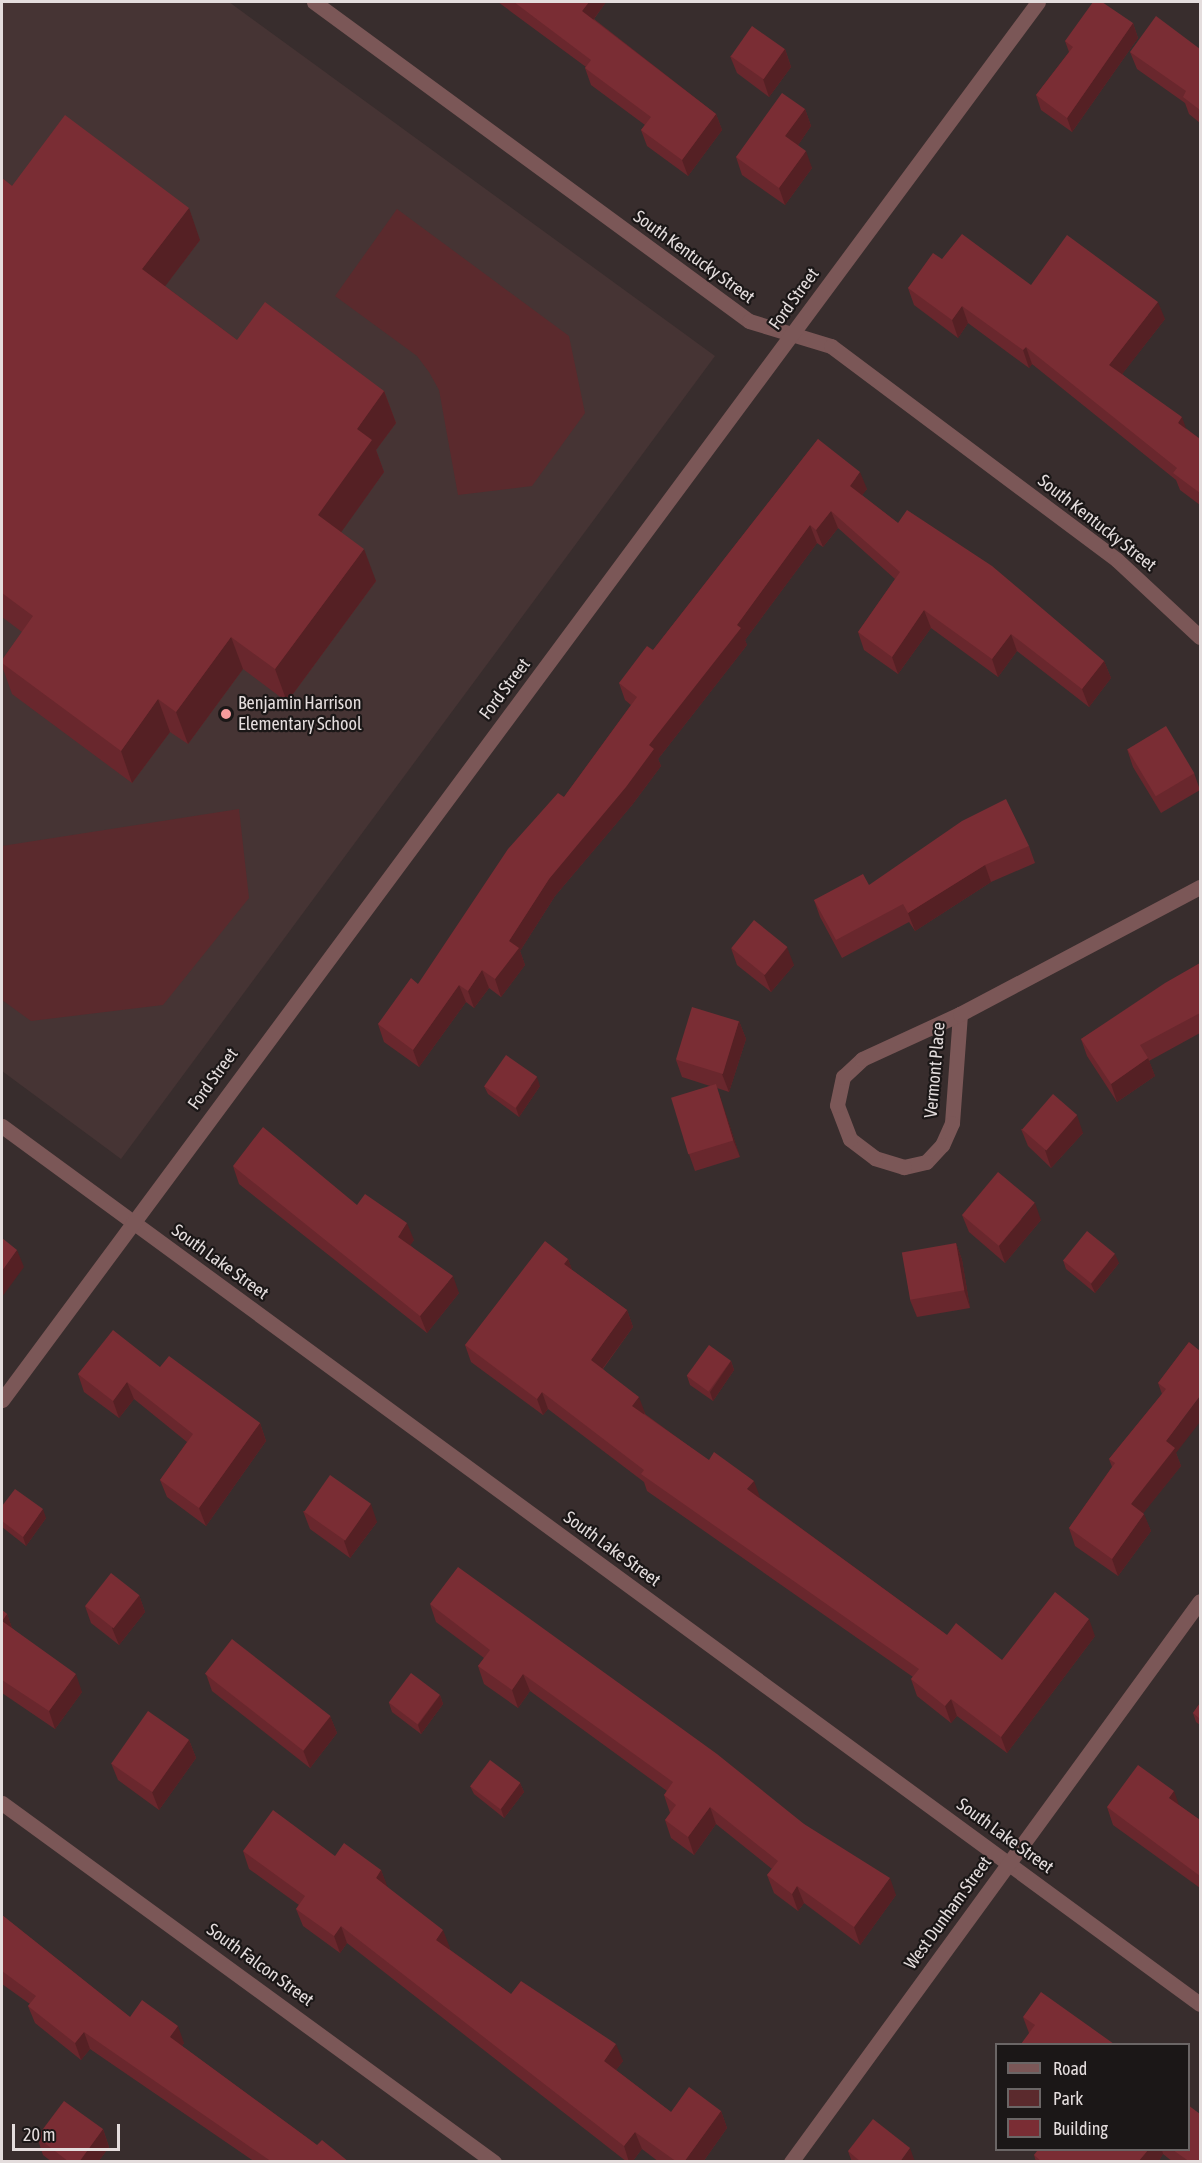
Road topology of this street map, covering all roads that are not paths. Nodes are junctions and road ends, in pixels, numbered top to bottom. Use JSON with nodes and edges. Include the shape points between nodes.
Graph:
{"nodes":[{"id":1,"x":314,"y":2,"type":"edge"},
{"id":2,"x":1038,"y":2,"type":"edge"},
{"id":3,"x":792,"y":335,"type":"junction"},
{"id":4,"x":1200,"y":637,"type":"edge"},
{"id":5,"x":1200,"y":887,"type":"edge"},
{"id":6,"x":960,"y":1014,"type":"junction"},
{"id":7,"x":2,"y":1126,"type":"edge"},
{"id":8,"x":132,"y":1222,"type":"junction"},
{"id":9,"x":2,"y":1400,"type":"edge"},
{"id":10,"x":1200,"y":1601,"type":"edge"},
{"id":11,"x":2,"y":1803,"type":"edge"},
{"id":12,"x":1008,"y":1863,"type":"junction"},
{"id":13,"x":1200,"y":2004,"type":"edge"},
{"id":14,"x":494,"y":2162,"type":"edge"},
{"id":15,"x":791,"y":2162,"type":"edge"}],
"edges":[{"from":1,"to":3,"type":"street","name":"South Kentucky Street","via":[[748,321]]},
{"from":2,"to":3,"type":"street","name":"Ford Street"},
{"from":3,"to":4,"type":"street","name":"South Kentucky Street","via":[[831,346],[1117,560]]},
{"from":3,"to":8,"type":"street","name":"Ford Street"},
{"from":5,"to":6,"type":"street","name":"Vermont Place"},
{"from":6,"to":6,"type":"street","name":"Vermont Place","via":[[862,1059],[843,1077],[837,1105],[850,1139],[875,1158],[904,1167],[926,1162],[942,1145],[952,1123]]},
{"from":7,"to":8,"type":"street","name":"South Lake Street"},
{"from":8,"to":9,"type":"street","name":"Ford Street"},
{"from":8,"to":12,"type":"street","name":"South Lake Street"},
{"from":10,"to":12,"type":"street","name":"West Dunham Street"},
{"from":11,"to":14,"type":"street","name":"South Falcon Street"},
{"from":12,"to":13,"type":"street","name":"South Lake Street"},
{"from":12,"to":15,"type":"street","name":"West Dunham Street"}]}
